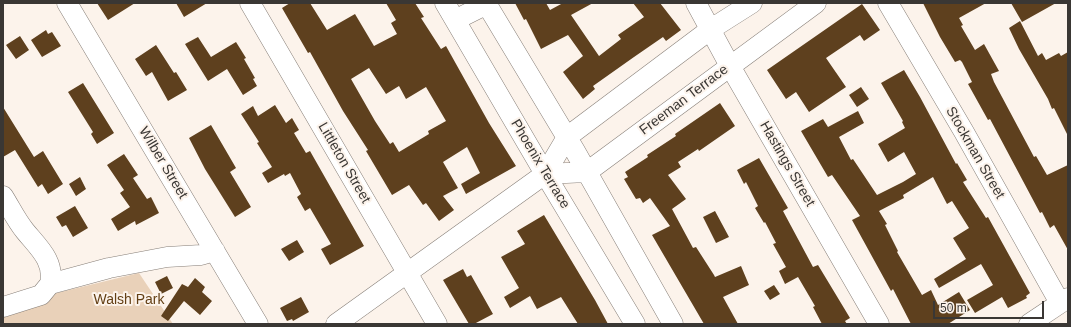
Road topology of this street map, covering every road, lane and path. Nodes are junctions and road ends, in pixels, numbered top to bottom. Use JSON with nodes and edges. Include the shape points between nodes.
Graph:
{"nodes":[{"id":1,"x":67,"y":3,"type":"edge"},
{"id":2,"x":250,"y":3,"type":"edge"},
{"id":3,"x":445,"y":3,"type":"edge"},
{"id":4,"x":486,"y":3,"type":"edge"},
{"id":5,"x":696,"y":3,"type":"edge"},
{"id":6,"x":752,"y":3,"type":"edge"},
{"id":7,"x":816,"y":3,"type":"edge"},
{"id":8,"x":888,"y":3,"type":"edge"},
{"id":9,"x":455,"y":20,"type":"junction"},
{"id":10,"x":711,"y":29,"type":"junction"},
{"id":11,"x":730,"y":66,"type":"junction"},
{"id":12,"x":567,"y":137,"type":"junction"},
{"id":13,"x":587,"y":172,"type":"junction"},
{"id":14,"x":545,"y":174,"type":"junction"},
{"id":15,"x":3,"y":196,"type":"edge"},
{"id":16,"x":215,"y":251,"type":"junction"},
{"id":17,"x":407,"y":272,"type":"junction"},
{"id":18,"x":50,"y":284,"type":"junction"},
{"id":19,"x":1064,"y":301,"type":"edge"},
{"id":20,"x":3,"y":307,"type":"edge"},
{"id":21,"x":258,"y":324,"type":"edge"},
{"id":22,"x":336,"y":324,"type":"edge"},
{"id":23,"x":437,"y":324,"type":"edge"},
{"id":24,"x":636,"y":324,"type":"edge"},
{"id":25,"x":673,"y":324,"type":"edge"},
{"id":26,"x":879,"y":324,"type":"edge"},
{"id":27,"x":1029,"y":324,"type":"edge"}],
"edges":[{"from":1,"to":16,"type":"street","name":"Wilber Street"},
{"from":2,"to":17,"type":"street","name":"Littleton Street"},
{"from":3,"to":9,"type":"street","name":"Phoenix Terrace"},
{"from":4,"to":9,"type":"street"},
{"from":4,"to":12,"type":"street"},
{"from":5,"to":10,"type":"street","name":"Hastings Street"},
{"from":6,"to":10,"type":"street"},
{"from":7,"to":11,"type":"street","name":"Freeman Terrace"},
{"from":8,"to":19,"type":"street","name":"Stockman Street"},
{"from":9,"to":14,"type":"street","name":"Phoenix Terrace"},
{"from":10,"to":11,"type":"street","name":"Hastings Street"},
{"from":10,"to":12,"type":"street"},
{"from":11,"to":13,"type":"street","name":"Freeman Terrace"},
{"from":11,"to":26,"type":"street","name":"Hastings Street"},
{"from":12,"to":13,"type":"street"},
{"from":12,"to":14,"type":"street"},
{"from":13,"to":14,"type":"street"},
{"from":13,"to":25,"type":"street"},
{"from":14,"to":17,"type":"street"},
{"from":14,"to":24,"type":"street","name":"Phoenix Terrace"},
{"from":15,"to":18,"type":"street","via":[[24,230],[45,255],[52,272]]},
{"from":16,"to":18,"type":"street","via":[[109,268]]},
{"from":16,"to":21,"type":"street","name":"Wilber Street"},
{"from":17,"to":22,"type":"street"},
{"from":17,"to":23,"type":"street","name":"Littleton Street"},
{"from":18,"to":20,"type":"street","via":[[41,295]]},
{"from":19,"to":27,"type":"street"}]}
